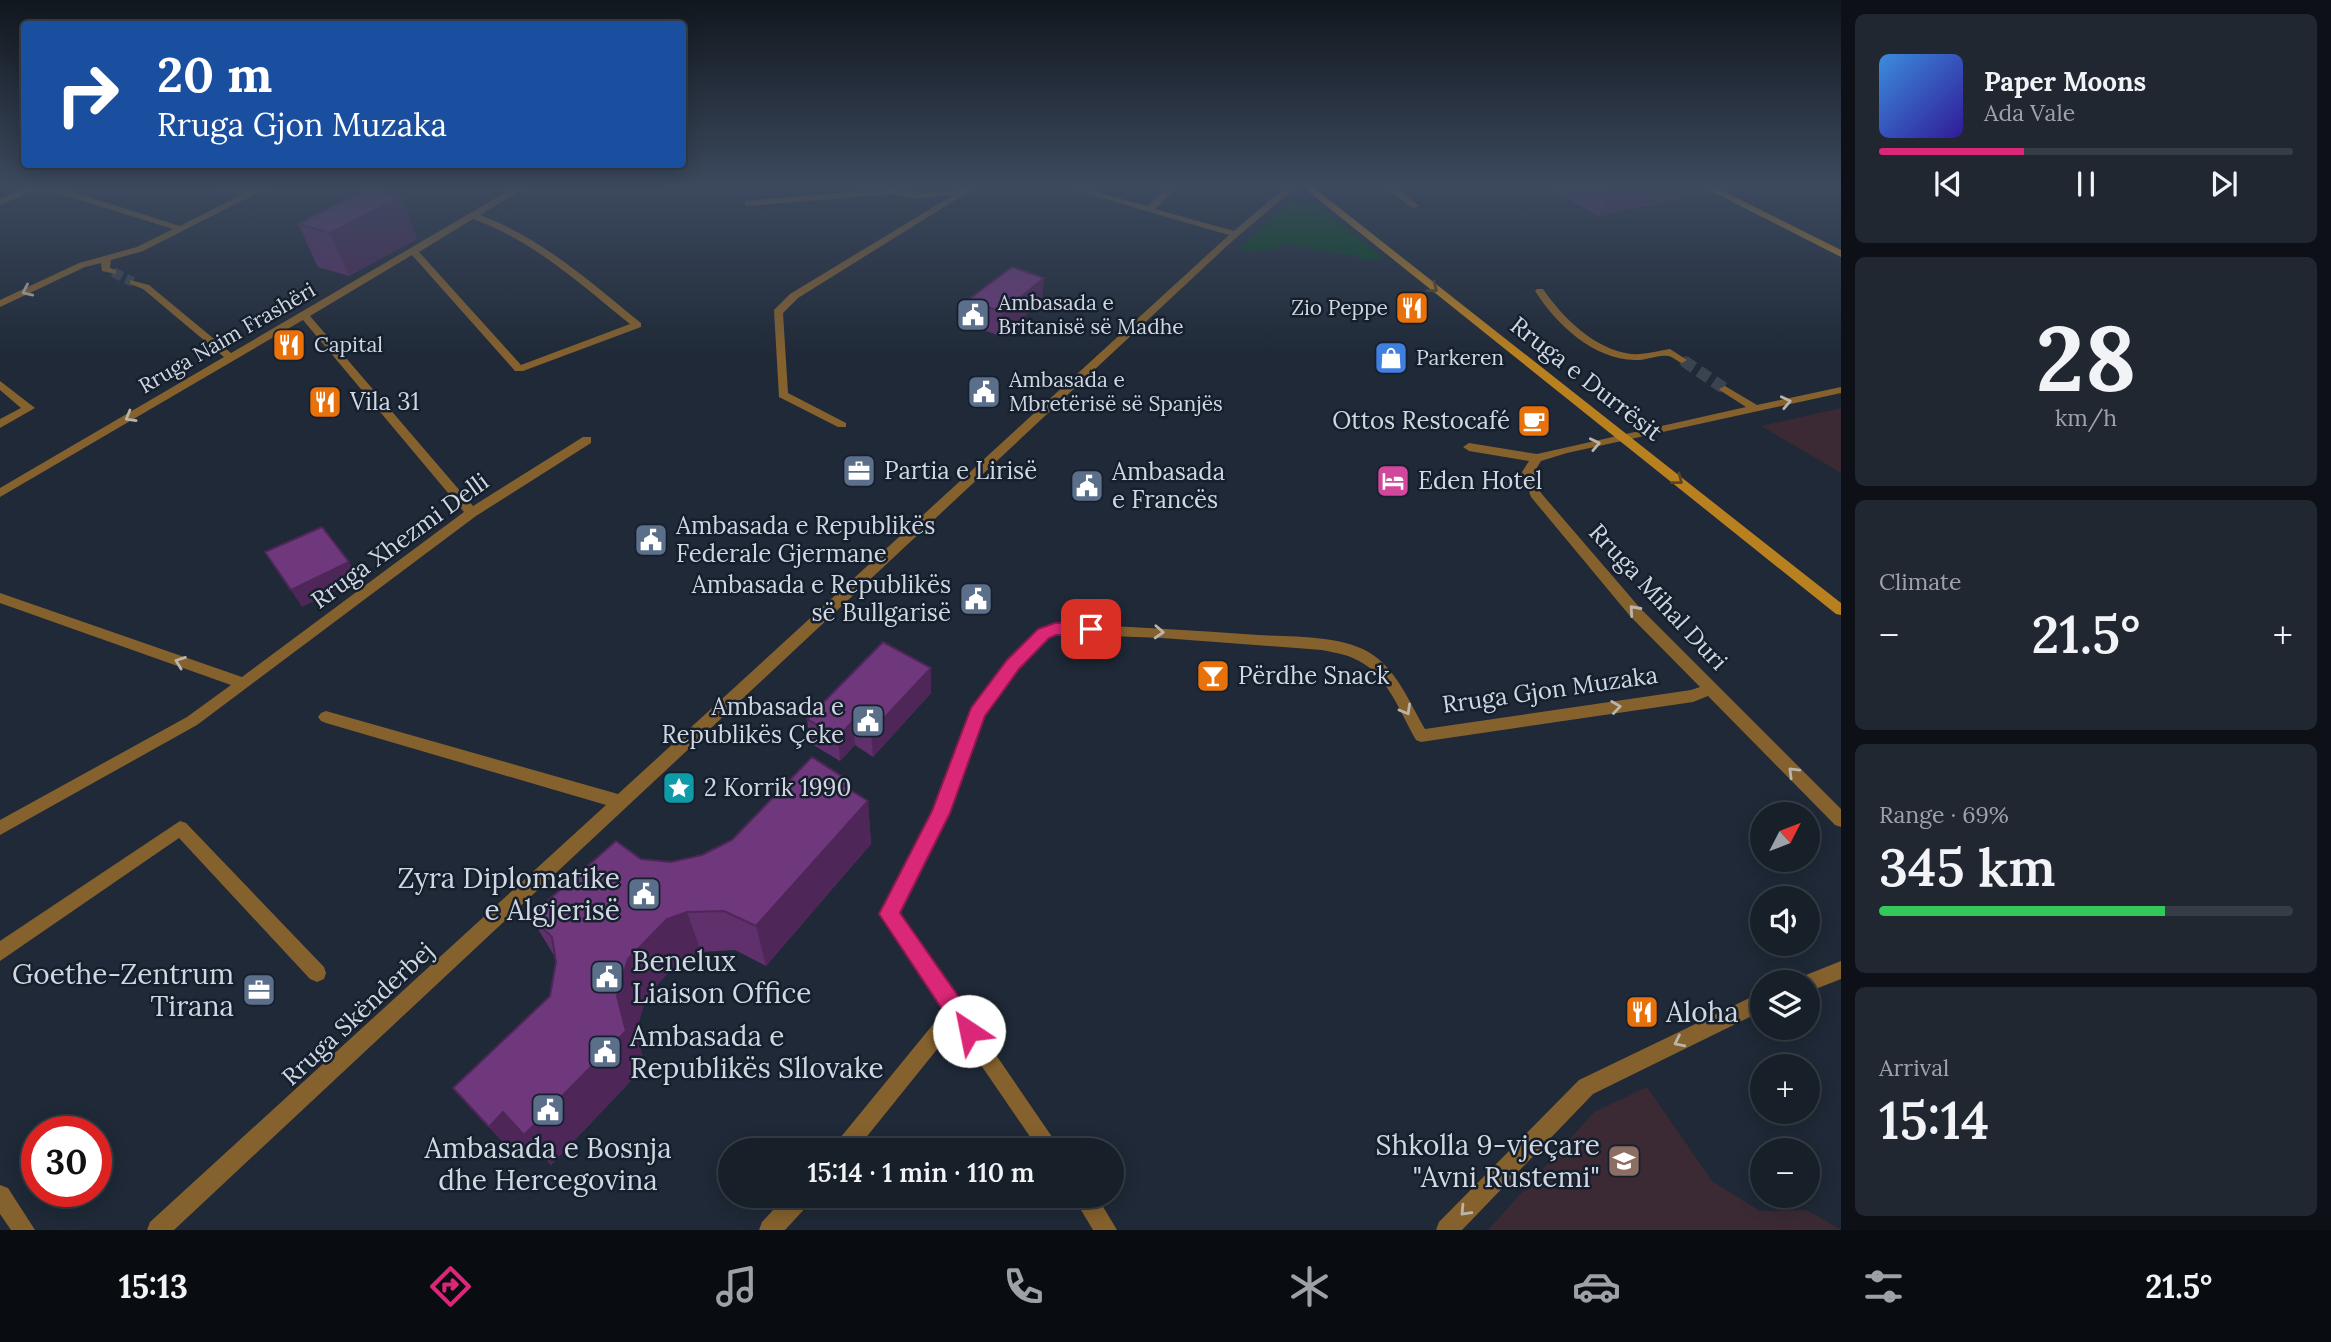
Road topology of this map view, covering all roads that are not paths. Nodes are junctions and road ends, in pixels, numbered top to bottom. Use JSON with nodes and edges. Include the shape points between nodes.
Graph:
{"nodes":[{"id":1,"x":156,"y":241,"type":"edge"},
{"id":2,"x":429,"y":241,"type":"edge"},
{"id":3,"x":530,"y":241,"type":"edge"},
{"id":4,"x":883,"y":241,"type":"edge"},
{"id":5,"x":1227,"y":241,"type":"edge"},
{"id":6,"x":1375,"y":241,"type":"edge"},
{"id":7,"x":1816,"y":241,"type":"edge"},
{"id":8,"x":413,"y":251,"type":"junction"},
{"id":9,"x":1841,"y":254,"type":"edge"},
{"id":10,"x":106,"y":258,"type":"junction"},
{"id":11,"x":113,"y":272,"type":"tunnel mouth"},
{"id":12,"x":133,"y":282,"type":"tunnel mouth"},
{"id":13,"x":1540,"y":291,"type":"dead end"},
{"id":14,"x":0,"y":304,"type":"edge"},
{"id":15,"x":304,"y":315,"type":"junction"},
{"id":16,"x":231,"y":358,"type":"junction"},
{"id":17,"x":1682,"y":360,"type":"tunnel mouth"},
{"id":18,"x":0,"y":384,"type":"edge"},
{"id":19,"x":1725,"y":388,"type":"tunnel mouth"},
{"id":20,"x":1841,"y":390,"type":"edge"},
{"id":21,"x":1755,"y":409,"type":"junction"},
{"id":22,"x":0,"y":424,"type":"edge"},
{"id":23,"x":842,"y":425,"type":"dead end"},
{"id":24,"x":1624,"y":438,"type":"junction"},
{"id":25,"x":587,"y":440,"type":"dead end"},
{"id":26,"x":1469,"y":447,"type":"dead end"},
{"id":27,"x":1537,"y":458,"type":"junction"},
{"id":28,"x":0,"y":493,"type":"edge"},
{"id":29,"x":472,"y":513,"type":"junction"},
{"id":30,"x":0,"y":598,"type":"edge"},
{"id":31,"x":1841,"y":610,"type":"edge"},
{"id":32,"x":244,"y":684,"type":"junction"},
{"id":33,"x":1711,"y":688,"type":"junction"},
{"id":34,"x":326,"y":717,"type":"dead end"},
{"id":35,"x":621,"y":802,"type":"junction"},
{"id":36,"x":1841,"y":820,"type":"edge"},
{"id":37,"x":0,"y":828,"type":"edge"},
{"id":38,"x":0,"y":952,"type":"edge"},
{"id":39,"x":1841,"y":970,"type":"edge"},
{"id":40,"x":317,"y":973,"type":"dead end"},
{"id":41,"x":1820,"y":978,"type":"edge"},
{"id":42,"x":1750,"y":1007,"type":"edge"},
{"id":43,"x":956,"y":1011,"type":"junction"},
{"id":44,"x":853,"y":1138,"type":"edge"},
{"id":45,"x":1043,"y":1138,"type":"edge"},
{"id":46,"x":0,"y":1196,"type":"edge"},
{"id":47,"x":790,"y":1208,"type":"edge"},
{"id":48,"x":1092,"y":1208,"type":"edge"},
{"id":49,"x":24,"y":1230,"type":"edge"},
{"id":50,"x":158,"y":1230,"type":"edge"},
{"id":51,"x":770,"y":1230,"type":"edge"},
{"id":52,"x":1106,"y":1230,"type":"edge"},
{"id":53,"x":1447,"y":1230,"type":"edge"}],
"edges":[{"from":1,"to":10,"type":"street"},
{"from":2,"to":8,"type":"street","name":"Rruga Naim Frashëri"},
{"from":3,"to":8,"type":"street","via":[[637,325],[519,369]]},
{"from":4,"to":23,"type":"street","via":[[794,296],[778,312],[783,396]]},
{"from":5,"to":35,"type":"street","name":"Rruga Skënderbej"},
{"from":6,"to":24,"type":"main road","name":"Rruga e Durrësit","one_way":true},
{"from":7,"to":9,"type":"main road"},
{"from":8,"to":15,"type":"street","name":"Rruga Naim Frashëri"},
{"from":10,"to":11,"type":"street","via":[[105,269]]},
{"from":10,"to":14,"type":"street","one_way":true},
{"from":12,"to":16,"type":"street","via":[[146,287]]},
{"from":13,"to":17,"type":"street","via":[[1559,317],[1599,345],[1630,357],[1670,352]]},
{"from":15,"to":16,"type":"street","name":"Rruga Naim Frashëri"},
{"from":15,"to":29,"type":"street"},
{"from":16,"to":28,"type":"street","name":"Rruga Naim Frashëri","one_way":true},
{"from":18,"to":22,"type":"street","via":[[29,408]]},
{"from":19,"to":21,"type":"street"},
{"from":21,"to":20,"type":"street","one_way":true},
{"from":21,"to":24,"type":"street"},
{"from":27,"to":24,"type":"street","one_way":true},
{"from":24,"to":31,"type":"main road","name":"Rruga e Durrësit","one_way":true},
{"from":25,"to":29,"type":"street","name":"Rruga Xhezmi Delli"},
{"from":26,"to":27,"type":"street"},
{"from":33,"to":27,"type":"street","name":"Rruga Mihal Duri","one_way":true,"via":[[1635,612],[1535,494],[1528,472]]},
{"from":29,"to":32,"type":"street","name":"Rruga Xhezmi Delli"},
{"from":32,"to":30,"type":"street","one_way":true},
{"from":32,"to":37,"type":"street","name":"Rruga Xhezmi Delli","via":[[181,727]]},
{"from":36,"to":33,"type":"street","name":"Rruga Mihal Duri","one_way":true},
{"from":43,"to":33,"type":"street","name":"Rruga Gjon Muzaka","one_way":true,"via":[[889,914],[941,813],[977,713],[1013,665],[1055,629],[1162,632],[1349,650],[1385,674],[1421,736],[1693,696]]},
{"from":34,"to":35,"type":"street"},
{"from":35,"to":50,"type":"street","name":"Rruga Skënderbej"},
{"from":38,"to":40,"type":"street","via":[[180,828]]},
{"from":39,"to":41,"type":"street"},
{"from":42,"to":53,"type":"street","one_way":true,"via":[[1586,1087]]},
{"from":43,"to":44,"type":"street"},
{"from":43,"to":45,"type":"street","name":"Rruga Gjon Muzaka"},
{"from":46,"to":49,"type":"street"},
{"from":47,"to":51,"type":"street"},
{"from":48,"to":52,"type":"street"}]}
